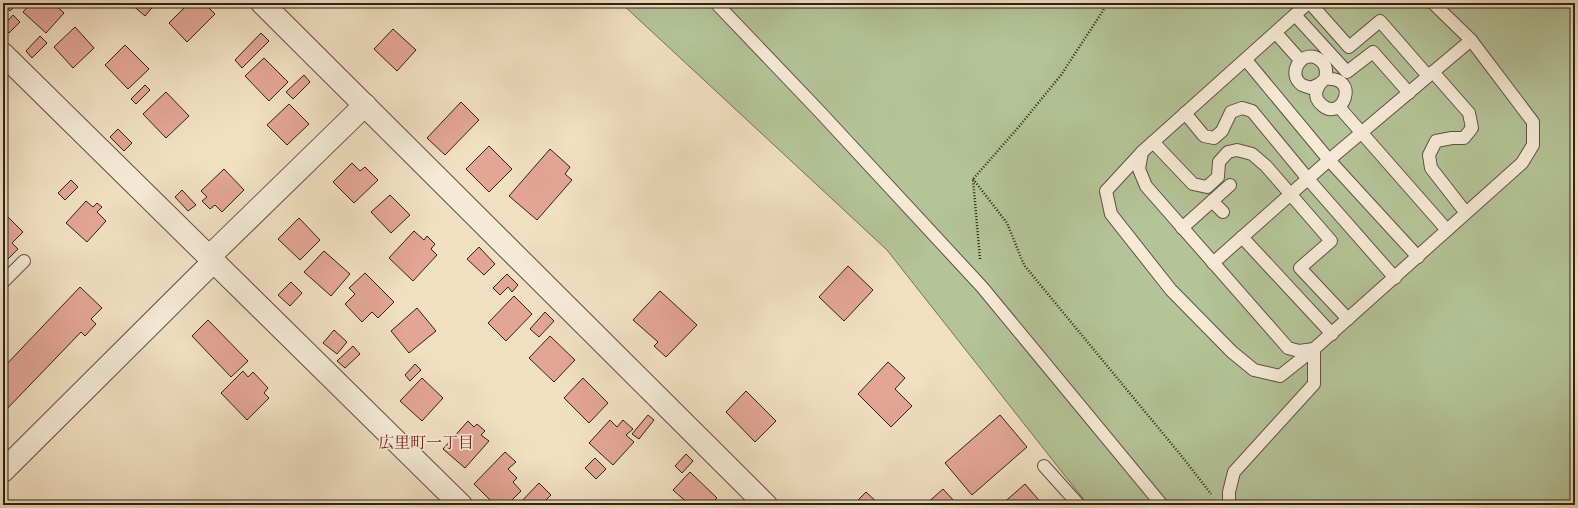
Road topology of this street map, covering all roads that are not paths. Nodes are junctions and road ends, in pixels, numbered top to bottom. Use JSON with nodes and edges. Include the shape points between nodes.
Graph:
{"nodes":[{"id":1,"x":262,"y":3,"type":"edge"},
{"id":2,"x":716,"y":3,"type":"edge"},
{"id":3,"x":1309,"y":3,"type":"edge"},
{"id":4,"x":1433,"y":3,"type":"edge"},
{"id":5,"x":1295,"y":15,"type":"junction"},
{"id":6,"x":1276,"y":33,"type":"junction"},
{"id":7,"x":1471,"y":40,"type":"junction"},
{"id":8,"x":3,"y":54,"type":"edge"},
{"id":9,"x":1246,"y":60,"type":"junction"},
{"id":10,"x":1300,"y":60,"type":"junction"},
{"id":11,"x":1431,"y":74,"type":"junction"},
{"id":12,"x":1322,"y":82,"type":"junction"},
{"id":13,"x":1409,"y":93,"type":"junction"},
{"id":14,"x":365,"y":105,"type":"junction"},
{"id":15,"x":1340,"y":106,"type":"junction"},
{"id":16,"x":1185,"y":113,"type":"junction"},
{"id":17,"x":1362,"y":133,"type":"junction"},
{"id":18,"x":1153,"y":142,"type":"junction"},
{"id":19,"x":1142,"y":152,"type":"junction"},
{"id":20,"x":1329,"y":160,"type":"junction"},
{"id":21,"x":1308,"y":179,"type":"junction"},
{"id":22,"x":1230,"y":185,"type":"dead end"},
{"id":23,"x":1289,"y":195,"type":"junction"},
{"id":24,"x":1212,"y":201,"type":"junction"},
{"id":25,"x":1223,"y":212,"type":"dead end"},
{"id":26,"x":1466,"y":214,"type":"junction"},
{"id":27,"x":1182,"y":228,"type":"junction"},
{"id":28,"x":1447,"y":230,"type":"junction"},
{"id":29,"x":1242,"y":237,"type":"junction"},
{"id":30,"x":1418,"y":257,"type":"junction"},
{"id":31,"x":211,"y":259,"type":"junction"},
{"id":32,"x":24,"y":261,"type":"dead end"},
{"id":33,"x":1213,"y":263,"type":"junction"},
{"id":34,"x":1395,"y":278,"type":"junction"},
{"id":35,"x":3,"y":282,"type":"edge"},
{"id":36,"x":1348,"y":319,"type":"junction"},
{"id":37,"x":1332,"y":334,"type":"junction"},
{"id":38,"x":1314,"y":349,"type":"junction"},
{"id":39,"x":1044,"y":466,"type":"dead end"},
{"id":40,"x":3,"y":472,"type":"edge"},
{"id":41,"x":461,"y":505,"type":"edge"},
{"id":42,"x":766,"y":505,"type":"edge"},
{"id":43,"x":1079,"y":505,"type":"edge"},
{"id":44,"x":1162,"y":505,"type":"edge"},
{"id":45,"x":1229,"y":505,"type":"edge"}],
"edges":[{"from":1,"to":14,"type":"street"},
{"from":2,"to":44,"type":"lane","via":[[982,287]]},
{"from":3,"to":5,"type":"lane"},
{"from":3,"to":11,"type":"lane","via":[[1349,47],[1380,22]]},
{"from":4,"to":7,"type":"lane"},
{"from":5,"to":6,"type":"lane"},
{"from":5,"to":13,"type":"lane","via":[[1347,72],[1373,52]]},
{"from":6,"to":9,"type":"lane"},
{"from":6,"to":10,"type":"lane"},
{"from":7,"to":11,"type":"lane"},
{"from":7,"to":26,"type":"lane","via":[[1534,122],[1533,145],[1522,163]]},
{"from":8,"to":31,"type":"street"},
{"from":9,"to":16,"type":"lane"},
{"from":9,"to":20,"type":"lane"},
{"from":10,"to":12,"type":"lane","via":[[1308,56],[1317,56],[1324,62],[1327,70]]},
{"from":10,"to":12,"type":"lane","via":[[1296,68],[1296,77],[1302,84],[1311,88]]},
{"from":11,"to":13,"type":"lane"},
{"from":11,"to":26,"type":"lane","via":[[1469,113],[1472,128],[1464,138],[1436,141],[1429,155],[1431,168]]},
{"from":12,"to":15,"type":"lane","via":[[1316,92],[1317,100],[1323,107],[1331,109]]},
{"from":12,"to":15,"type":"lane","via":[[1334,78],[1342,83],[1346,91],[1345,100]]},
{"from":13,"to":17,"type":"lane"},
{"from":14,"to":31,"type":"street"},
{"from":14,"to":42,"type":"street"},
{"from":15,"to":17,"type":"lane"},
{"from":16,"to":18,"type":"lane"},
{"from":16,"to":21,"type":"lane","via":[[1204,136],[1214,138],[1222,132],[1231,112],[1242,108],[1252,111]]},
{"from":17,"to":20,"type":"lane"},
{"from":17,"to":28,"type":"lane"},
{"from":18,"to":19,"type":"lane"},
{"from":18,"to":23,"type":"lane","via":[[1193,184],[1207,186],[1218,177],[1219,162],[1228,152],[1237,150],[1252,154]]},
{"from":19,"to":27,"type":"lane","via":[[1139,169],[1146,186]]},
{"from":19,"to":38,"type":"lane","via":[[1106,191],[1107,198],[1111,214],[1171,290],[1232,352],[1254,370],[1280,376]]},
{"from":20,"to":21,"type":"lane"},
{"from":20,"to":30,"type":"lane"},
{"from":21,"to":23,"type":"lane"},
{"from":21,"to":34,"type":"lane"},
{"from":22,"to":24,"type":"lane"},
{"from":23,"to":29,"type":"lane"},
{"from":23,"to":36,"type":"lane","via":[[1331,241],[1300,268]]},
{"from":24,"to":25,"type":"lane"},
{"from":24,"to":27,"type":"lane"},
{"from":26,"to":28,"type":"lane"},
{"from":27,"to":33,"type":"lane"},
{"from":28,"to":30,"type":"lane"},
{"from":29,"to":33,"type":"lane"},
{"from":29,"to":37,"type":"lane"},
{"from":30,"to":34,"type":"lane"},
{"from":31,"to":40,"type":"street"},
{"from":31,"to":41,"type":"street"},
{"from":32,"to":35,"type":"lane"},
{"from":33,"to":38,"type":"lane","via":[[1288,348]]},
{"from":34,"to":36,"type":"lane"},
{"from":36,"to":37,"type":"lane"},
{"from":37,"to":38,"type":"lane"},
{"from":38,"to":45,"type":"lane","via":[[1314,384],[1234,472]]},
{"from":39,"to":43,"type":"lane"}]}
